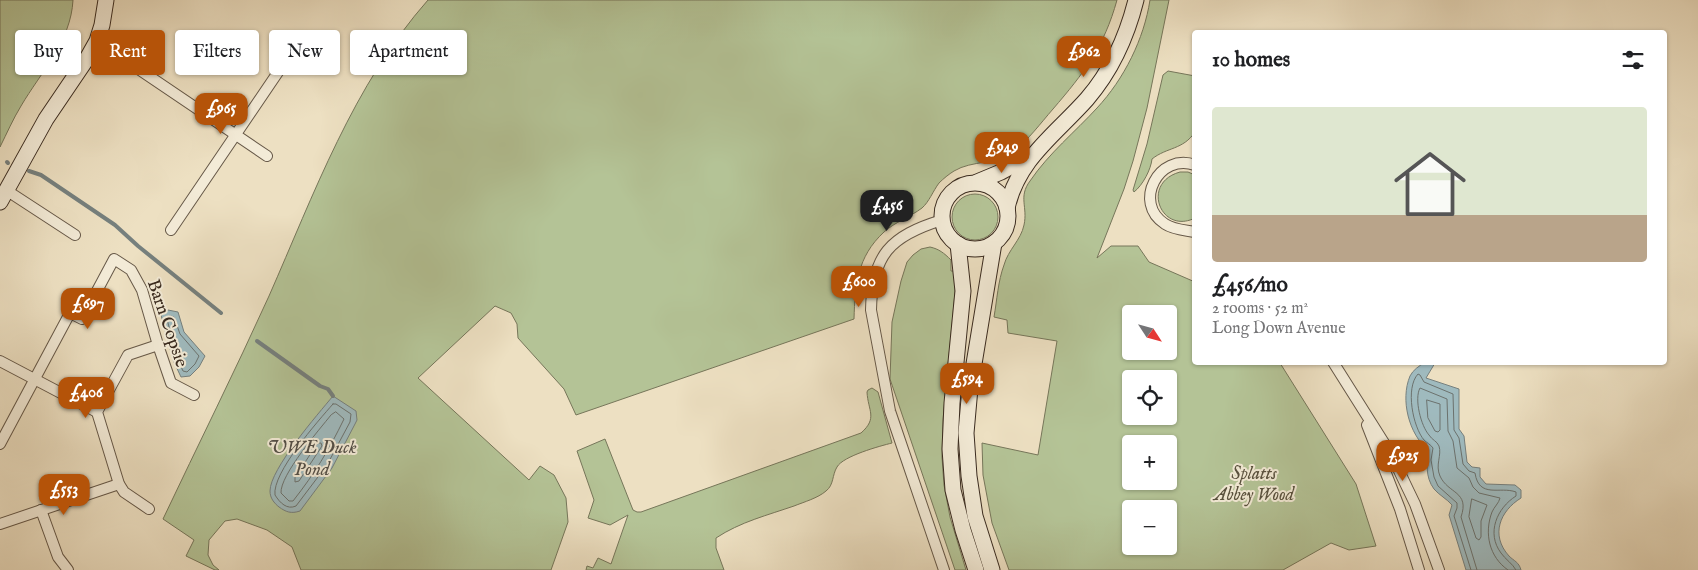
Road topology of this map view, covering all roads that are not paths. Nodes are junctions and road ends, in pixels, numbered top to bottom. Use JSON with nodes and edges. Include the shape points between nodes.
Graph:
{"nodes":[{"id":1,"x":106,"y":0,"type":"edge"},
{"id":2,"x":1136,"y":0,"type":"edge"},
{"id":3,"x":101,"y":30,"type":"edge"},
{"id":4,"x":91,"y":52,"type":"edge"},
{"id":5,"x":147,"y":75,"type":"edge"},
{"id":6,"x":276,"y":75,"type":"edge"},
{"id":7,"x":236,"y":135,"type":"junction"},
{"id":8,"x":1032,"y":155,"type":"junction"},
{"id":9,"x":267,"y":156,"type":"dead end"},
{"id":10,"x":1192,"y":165,"type":"edge"},
{"id":11,"x":977,"y":182,"type":"junction"},
{"id":12,"x":3,"y":196,"type":"edge"},
{"id":13,"x":1007,"y":208,"type":"junction"},
{"id":14,"x":942,"y":220,"type":"junction"},
{"id":15,"x":171,"y":230,"type":"dead end"},
{"id":16,"x":1192,"y":230,"type":"edge"},
{"id":17,"x":75,"y":235,"type":"dead end"},
{"id":18,"x":994,"y":243,"type":"junction"},
{"id":19,"x":958,"y":244,"type":"junction"},
{"id":20,"x":158,"y":345,"type":"junction"},
{"id":21,"x":0,"y":361,"type":"edge"},
{"id":22,"x":1335,"y":365,"type":"edge"},
{"id":23,"x":35,"y":380,"type":"junction"},
{"id":24,"x":194,"y":395,"type":"dead end"},
{"id":25,"x":1358,"y":403,"type":"junction"},
{"id":26,"x":97,"y":412,"type":"junction"},
{"id":27,"x":0,"y":444,"type":"edge"},
{"id":28,"x":119,"y":484,"type":"junction"},
{"id":29,"x":149,"y":509,"type":"dead end"},
{"id":30,"x":41,"y":510,"type":"junction"},
{"id":31,"x":0,"y":523,"type":"edge"},
{"id":32,"x":68,"y":570,"type":"edge"},
{"id":33,"x":944,"y":570,"type":"edge"},
{"id":34,"x":976,"y":570,"type":"edge"},
{"id":35,"x":992,"y":570,"type":"edge"},
{"id":36,"x":1418,"y":570,"type":"edge"},
{"id":37,"x":1439,"y":570,"type":"edge"}],
"edges":[{"from":1,"to":3,"type":"street"},
{"from":2,"to":8,"type":"street","via":[[1121,46],[1100,82]]},
{"from":4,"to":12,"type":"street","via":[[46,119]]},
{"from":5,"to":7,"type":"street"},
{"from":6,"to":7,"type":"street"},
{"from":7,"to":9,"type":"street"},
{"from":7,"to":15,"type":"street"},
{"from":8,"to":11,"type":"street"},
{"from":8,"to":13,"type":"street","via":[[1014,184]]},
{"from":10,"to":16,"type":"street","via":[[1180,163],[1160,172],[1150,196],[1157,218],[1176,229]]},
{"from":11,"to":13,"type":"street","via":[[997,190]]},
{"from":11,"to":14,"type":"street","via":[[958,187],[951,193],[942,210]]},
{"from":12,"to":17,"type":"street"},
{"from":13,"to":18,"type":"street","via":[[1006,228]]},
{"from":14,"to":19,"type":"street","via":[[944,230]]},
{"from":14,"to":33,"type":"street","via":[[909,232],[892,244],[876,270],[871,310],[890,411]]},
{"from":18,"to":19,"type":"street","via":[[976,249]]},
{"from":18,"to":35,"type":"street","via":[[970,388],[966,433],[968,476],[975,516]]},
{"from":19,"to":34,"type":"street","via":[[964,291],[950,449],[953,490]]},
{"from":20,"to":23,"type":"street","name":"Barn Copsie","via":[[142,290],[131,270],[114,259],[82,319],[70,314]]},
{"from":20,"to":24,"type":"street","name":"Barn Copsie","via":[[171,383]]},
{"from":20,"to":26,"type":"street","via":[[128,355]]},
{"from":21,"to":23,"type":"street"},
{"from":22,"to":25,"type":"street"},
{"from":23,"to":26,"type":"street"},
{"from":23,"to":27,"type":"street"},
{"from":25,"to":36,"type":"street","via":[[1400,509]]},
{"from":25,"to":37,"type":"street","via":[[1392,454],[1415,504]]},
{"from":26,"to":28,"type":"street"},
{"from":28,"to":29,"type":"street","via":[[124,492]]},
{"from":28,"to":30,"type":"street"},
{"from":30,"to":31,"type":"street"},
{"from":30,"to":32,"type":"street","via":[[58,557]]}]}
